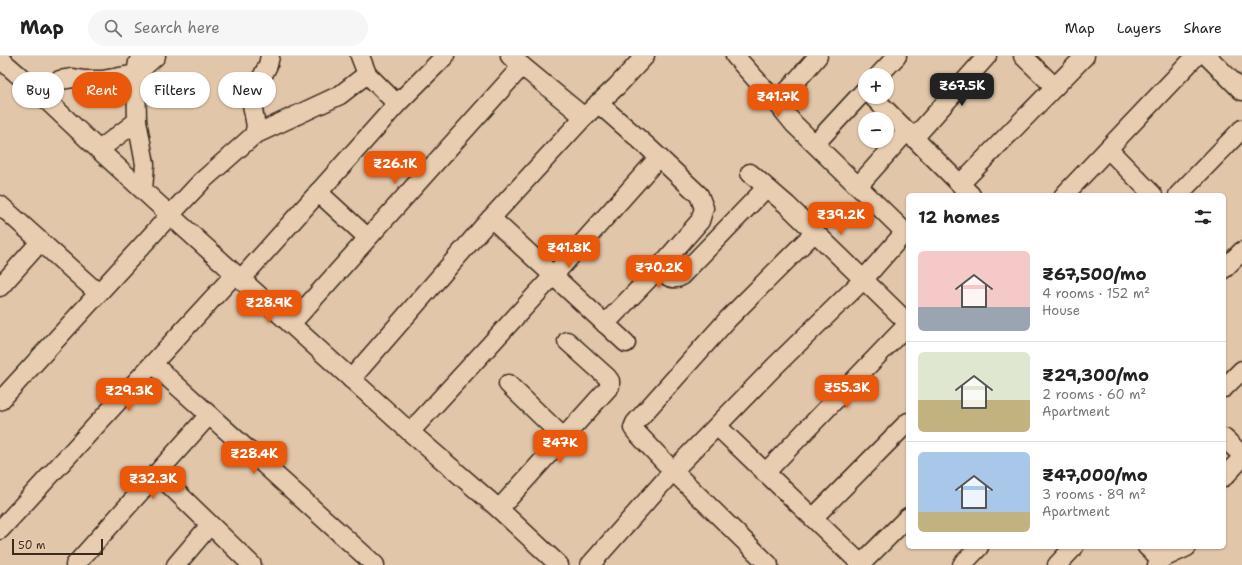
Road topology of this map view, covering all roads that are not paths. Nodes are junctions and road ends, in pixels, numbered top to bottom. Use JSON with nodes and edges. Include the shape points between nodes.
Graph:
{"nodes":[{"id":1,"x":140,"y":56,"type":"edge"},
{"id":2,"x":156,"y":56,"type":"edge"},
{"id":3,"x":270,"y":56,"type":"edge"},
{"id":4,"x":360,"y":56,"type":"edge"},
{"id":5,"x":445,"y":56,"type":"edge"},
{"id":6,"x":645,"y":56,"type":"edge"},
{"id":7,"x":818,"y":56,"type":"edge"},
{"id":8,"x":897,"y":56,"type":"edge"},
{"id":9,"x":987,"y":56,"type":"edge"},
{"id":10,"x":1023,"y":56,"type":"edge"},
{"id":11,"x":1086,"y":56,"type":"edge"},
{"id":12,"x":1196,"y":56,"type":"edge"},
{"id":13,"x":1207,"y":56,"type":"edge"},
{"id":14,"x":738,"y":57,"type":"edge"},
{"id":15,"x":0,"y":59,"type":"edge"},
{"id":16,"x":516,"y":61,"type":"edge"},
{"id":17,"x":886,"y":68,"type":"edge"},
{"id":18,"x":15,"y":72,"type":"edge"},
{"id":19,"x":136,"y":74,"type":"junction"},
{"id":20,"x":368,"y":74,"type":"junction"},
{"id":21,"x":64,"y":79,"type":"edge"},
{"id":22,"x":1055,"y":87,"type":"junction"},
{"id":23,"x":1242,"y":91,"type":"edge"},
{"id":24,"x":858,"y":98,"type":"edge"},
{"id":25,"x":777,"y":103,"type":"junction"},
{"id":26,"x":397,"y":104,"type":"junction"},
{"id":27,"x":598,"y":104,"type":"junction"},
{"id":28,"x":880,"y":104,"type":"edge"},
{"id":29,"x":56,"y":108,"type":"edge"},
{"id":30,"x":584,"y":117,"type":"junction"},
{"id":31,"x":137,"y":121,"type":"junction"},
{"id":32,"x":1242,"y":129,"type":"edge"},
{"id":33,"x":910,"y":134,"type":"junction"},
{"id":34,"x":254,"y":135,"type":"junction"},
{"id":35,"x":815,"y":144,"type":"junction"},
{"id":36,"x":1108,"y":149,"type":"junction"},
{"id":37,"x":99,"y":150,"type":"junction"},
{"id":38,"x":659,"y":157,"type":"junction"},
{"id":39,"x":750,"y":173,"type":"dead end"},
{"id":40,"x":858,"y":186,"type":"junction"},
{"id":41,"x":766,"y":188,"type":"junction"},
{"id":42,"x":143,"y":190,"type":"junction"},
{"id":43,"x":965,"y":190,"type":"edge"},
{"id":44,"x":318,"y":192,"type":"junction"},
{"id":45,"x":1067,"y":193,"type":"edge"},
{"id":46,"x":1151,"y":193,"type":"edge"},
{"id":47,"x":1180,"y":193,"type":"edge"},
{"id":48,"x":0,"y":204,"type":"edge"},
{"id":49,"x":170,"y":215,"type":"junction"},
{"id":50,"x":491,"y":218,"type":"junction"},
{"id":51,"x":815,"y":232,"type":"junction"},
{"id":52,"x":906,"y":233,"type":"edge"},
{"id":53,"x":368,"y":238,"type":"junction"},
{"id":54,"x":41,"y":241,"type":"junction"},
{"id":55,"x":1242,"y":251,"type":"edge"},
{"id":56,"x":1226,"y":267,"type":"edge"},
{"id":57,"x":658,"y":270,"type":"junction"},
{"id":58,"x":238,"y":276,"type":"junction"},
{"id":59,"x":554,"y":276,"type":"junction"},
{"id":60,"x":864,"y":279,"type":"junction"},
{"id":61,"x":0,"y":287,"type":"edge"},
{"id":62,"x":98,"y":293,"type":"junction"},
{"id":63,"x":906,"y":322,"type":"edge"},
{"id":64,"x":291,"y":324,"type":"junction"},
{"id":65,"x":605,"y":324,"type":"junction"},
{"id":66,"x":906,"y":326,"type":"edge"},
{"id":67,"x":568,"y":341,"type":"dead end"},
{"id":68,"x":626,"y":343,"type":"dead end"},
{"id":69,"x":153,"y":364,"type":"junction"},
{"id":70,"x":1242,"y":370,"type":"edge"},
{"id":71,"x":351,"y":379,"type":"junction"},
{"id":72,"x":508,"y":384,"type":"dead end"},
{"id":73,"x":1226,"y":386,"type":"edge"},
{"id":74,"x":0,"y":401,"type":"edge"},
{"id":75,"x":209,"y":415,"type":"junction"},
{"id":76,"x":906,"y":424,"type":"edge"},
{"id":77,"x":717,"y":426,"type":"junction"},
{"id":78,"x":410,"y":432,"type":"junction"},
{"id":79,"x":563,"y":437,"type":"junction"},
{"id":80,"x":1226,"y":440,"type":"edge"},
{"id":81,"x":1242,"y":457,"type":"edge"},
{"id":82,"x":673,"y":471,"type":"junction"},
{"id":83,"x":157,"y":473,"type":"junction"},
{"id":84,"x":765,"y":473,"type":"junction"},
{"id":85,"x":1226,"y":475,"type":"edge"},
{"id":86,"x":499,"y":509,"type":"junction"},
{"id":87,"x":813,"y":518,"type":"junction"},
{"id":88,"x":906,"y":519,"type":"edge"},
{"id":89,"x":210,"y":525,"type":"junction"},
{"id":90,"x":0,"y":530,"type":"edge"},
{"id":91,"x":977,"y":549,"type":"edge"},
{"id":92,"x":1072,"y":549,"type":"edge"},
{"id":93,"x":1149,"y":549,"type":"edge"},
{"id":94,"x":1183,"y":549,"type":"edge"},
{"id":95,"x":1159,"y":562,"type":"edge"},
{"id":96,"x":75,"y":565,"type":"edge"},
{"id":97,"x":176,"y":565,"type":"edge"},
{"id":98,"x":252,"y":565,"type":"edge"},
{"id":99,"x":375,"y":565,"type":"edge"},
{"id":100,"x":559,"y":565,"type":"edge"},
{"id":101,"x":590,"y":565,"type":"edge"},
{"id":102,"x":769,"y":565,"type":"edge"},
{"id":103,"x":861,"y":565,"type":"edge"},
{"id":104,"x":962,"y":565,"type":"edge"},
{"id":105,"x":1057,"y":565,"type":"edge"}],
"edges":[{"from":1,"to":19,"type":"street"},
{"from":2,"to":19,"type":"street"},
{"from":3,"to":34,"type":"street","via":[[251,99],[256,126]]},
{"from":4,"to":20,"type":"street"},
{"from":5,"to":26,"type":"street"},
{"from":6,"to":27,"type":"street"},
{"from":7,"to":25,"type":"street"},
{"from":8,"to":17,"type":"street"},
{"from":9,"to":33,"type":"street"},
{"from":10,"to":22,"type":"street"},
{"from":11,"to":22,"type":"street"},
{"from":12,"to":36,"type":"street"},
{"from":13,"to":23,"type":"street"},
{"from":14,"to":25,"type":"street"},
{"from":15,"to":18,"type":"street"},
{"from":16,"to":30,"type":"street"},
{"from":16,"to":53,"type":"street"},
{"from":19,"to":21,"type":"street","via":[[102,80]]},
{"from":19,"to":31,"type":"street"},
{"from":20,"to":26,"type":"street"},
{"from":20,"to":34,"type":"street","via":[[340,95]]},
{"from":22,"to":43,"type":"street"},
{"from":24,"to":35,"type":"street"},
{"from":25,"to":35,"type":"street"},
{"from":26,"to":44,"type":"street"},
{"from":27,"to":30,"type":"street"},
{"from":27,"to":38,"type":"street"},
{"from":28,"to":33,"type":"street"},
{"from":29,"to":37,"type":"street"},
{"from":30,"to":50,"type":"street"},
{"from":31,"to":37,"type":"street"},
{"from":31,"to":42,"type":"street","via":[[145,164]]},
{"from":32,"to":47,"type":"street"},
{"from":33,"to":40,"type":"street"},
{"from":33,"to":43,"type":"street"},
{"from":34,"to":49,"type":"street"},
{"from":35,"to":40,"type":"street"},
{"from":36,"to":45,"type":"street"},
{"from":36,"to":46,"type":"street"},
{"from":37,"to":42,"type":"street"},
{"from":38,"to":57,"type":"street","via":[[699,195],[704,208],[700,221]]},
{"from":38,"to":59,"type":"street"},
{"from":39,"to":41,"type":"street"},
{"from":40,"to":52,"type":"street"},
{"from":41,"to":51,"type":"street"},
{"from":41,"to":57,"type":"street","via":[[680,277],[669,278]]},
{"from":42,"to":49,"type":"street"},
{"from":44,"to":53,"type":"street"},
{"from":44,"to":58,"type":"street"},
{"from":48,"to":54,"type":"street"},
{"from":49,"to":58,"type":"street"},
{"from":49,"to":62,"type":"street"},
{"from":50,"to":59,"type":"street"},
{"from":50,"to":71,"type":"street"},
{"from":51,"to":60,"type":"street"},
{"from":51,"to":82,"type":"street","via":[[728,319],[635,423],[633,428],[636,432]]},
{"from":52,"to":60,"type":"street"},
{"from":53,"to":64,"type":"street"},
{"from":54,"to":61,"type":"street"},
{"from":54,"to":62,"type":"street"},
{"from":55,"to":56,"type":"street"},
{"from":57,"to":65,"type":"street"},
{"from":58,"to":64,"type":"street"},
{"from":58,"to":69,"type":"street"},
{"from":59,"to":65,"type":"street"},
{"from":59,"to":78,"type":"street"},
{"from":60,"to":63,"type":"street"},
{"from":60,"to":77,"type":"street"},
{"from":62,"to":74,"type":"street"},
{"from":64,"to":71,"type":"street"},
{"from":65,"to":68,"type":"street"},
{"from":66,"to":84,"type":"street"},
{"from":67,"to":79,"type":"street","via":[[607,377],[610,386]]},
{"from":69,"to":75,"type":"street"},
{"from":69,"to":90,"type":"street"},
{"from":70,"to":73,"type":"street"},
{"from":71,"to":78,"type":"street"},
{"from":72,"to":79,"type":"street"},
{"from":75,"to":83,"type":"street"},
{"from":75,"to":99,"type":"street"},
{"from":76,"to":87,"type":"street"},
{"from":77,"to":82,"type":"street"},
{"from":77,"to":84,"type":"street"},
{"from":78,"to":86,"type":"street"},
{"from":79,"to":86,"type":"street"},
{"from":80,"to":81,"type":"street"},
{"from":81,"to":85,"type":"street"},
{"from":82,"to":101,"type":"street"},
{"from":82,"to":102,"type":"street"},
{"from":83,"to":89,"type":"street"},
{"from":83,"to":96,"type":"street"},
{"from":84,"to":87,"type":"street"},
{"from":86,"to":100,"type":"street"},
{"from":87,"to":103,"type":"street"},
{"from":88,"to":103,"type":"street"},
{"from":89,"to":97,"type":"street"},
{"from":89,"to":98,"type":"street"},
{"from":91,"to":104,"type":"street"},
{"from":92,"to":105,"type":"street"},
{"from":93,"to":95,"type":"street"},
{"from":94,"to":95,"type":"street"}]}
